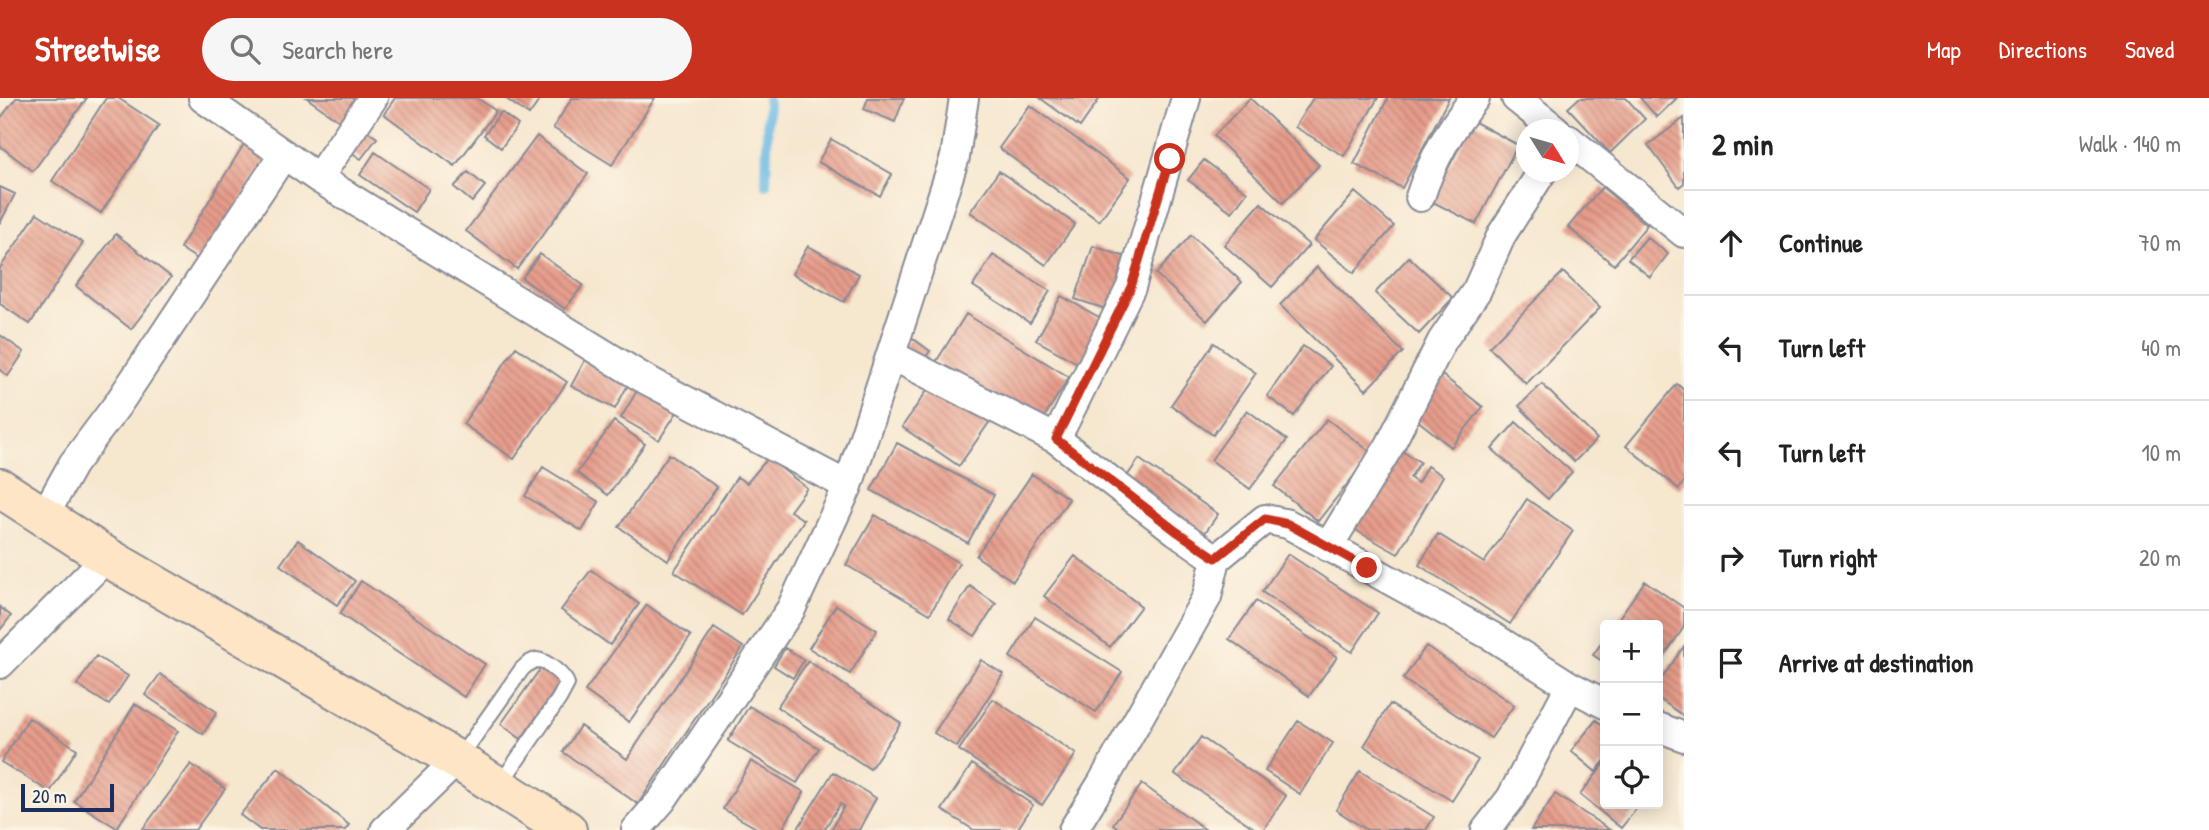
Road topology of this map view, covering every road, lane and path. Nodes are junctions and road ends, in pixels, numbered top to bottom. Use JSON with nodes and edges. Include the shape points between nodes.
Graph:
{"nodes":[{"id":1,"x":203,"y":98,"type":"edge"},
{"id":2,"x":373,"y":98,"type":"edge"},
{"id":3,"x":964,"y":98,"type":"edge"},
{"id":4,"x":1186,"y":98,"type":"edge"},
{"id":5,"x":1475,"y":98,"type":"edge"},
{"id":6,"x":1516,"y":98,"type":"edge"},
{"id":7,"x":1542,"y":119,"type":"edge"},
{"id":8,"x":1579,"y":147,"type":"edge"},
{"id":9,"x":284,"y":154,"type":"junction"},
{"id":10,"x":318,"y":177,"type":"junction"},
{"id":11,"x":1536,"y":182,"type":"edge"},
{"id":12,"x":1420,"y":197,"type":"dead end"},
{"id":13,"x":1684,"y":233,"type":"edge"},
{"id":14,"x":891,"y":355,"type":"junction"},
{"id":15,"x":1056,"y":439,"type":"junction"},
{"id":16,"x":848,"y":486,"type":"junction"},
{"id":17,"x":0,"y":488,"type":"edge"},
{"id":18,"x":44,"y":516,"type":"junction"},
{"id":19,"x":1328,"y":547,"type":"junction"},
{"id":20,"x":107,"y":556,"type":"junction"},
{"id":21,"x":1216,"y":558,"type":"junction"},
{"id":22,"x":0,"y":664,"type":"edge"},
{"id":23,"x":1570,"y":686,"type":"junction"},
{"id":24,"x":1600,"y":701,"type":"edge"},
{"id":25,"x":1663,"y":729,"type":"edge"},
{"id":26,"x":1684,"y":737,"type":"edge"},
{"id":27,"x":457,"y":760,"type":"junction"},
{"id":28,"x":498,"y":787,"type":"junction"},
{"id":29,"x":385,"y":830,"type":"edge"},
{"id":30,"x":567,"y":830,"type":"edge"},
{"id":31,"x":636,"y":830,"type":"edge"},
{"id":32,"x":1073,"y":830,"type":"edge"},
{"id":33,"x":1486,"y":830,"type":"edge"}],
"edges":[{"from":1,"to":9,"type":"street"},
{"from":2,"to":10,"type":"street"},
{"from":3,"to":14,"type":"street","via":[[955,158]]},
{"from":4,"to":15,"type":"street","via":[[1131,287]]},
{"from":5,"to":12,"type":"street","via":[[1455,123]]},
{"from":6,"to":7,"type":"street"},
{"from":8,"to":13,"type":"street"},
{"from":9,"to":10,"type":"street"},
{"from":9,"to":18,"type":"street","via":[[73,464]]},
{"from":10,"to":16,"type":"street","via":[[643,378]]},
{"from":11,"to":19,"type":"street"},
{"from":14,"to":15,"type":"street"},
{"from":14,"to":16,"type":"street"},
{"from":15,"to":21,"type":"street"},
{"from":16,"to":31,"type":"street","via":[[791,609],[662,800]]},
{"from":17,"to":18,"type":"main road"},
{"from":18,"to":20,"type":"main road"},
{"from":19,"to":21,"type":"street","via":[[1288,524],[1265,519]]},
{"from":19,"to":23,"type":"street","via":[[1493,637]]},
{"from":20,"to":22,"type":"street"},
{"from":20,"to":27,"type":"main road"},
{"from":21,"to":32,"type":"street","via":[[1207,597]]},
{"from":23,"to":24,"type":"street"},
{"from":23,"to":33,"type":"street","via":[[1511,798]]},
{"from":25,"to":26,"type":"street"},
{"from":27,"to":28,"type":"main road"},
{"from":27,"to":28,"type":"lane","via":[[522,669],[535,660],[542,661],[567,684]]},
{"from":27,"to":29,"type":"street"},
{"from":28,"to":30,"type":"main road"}]}
